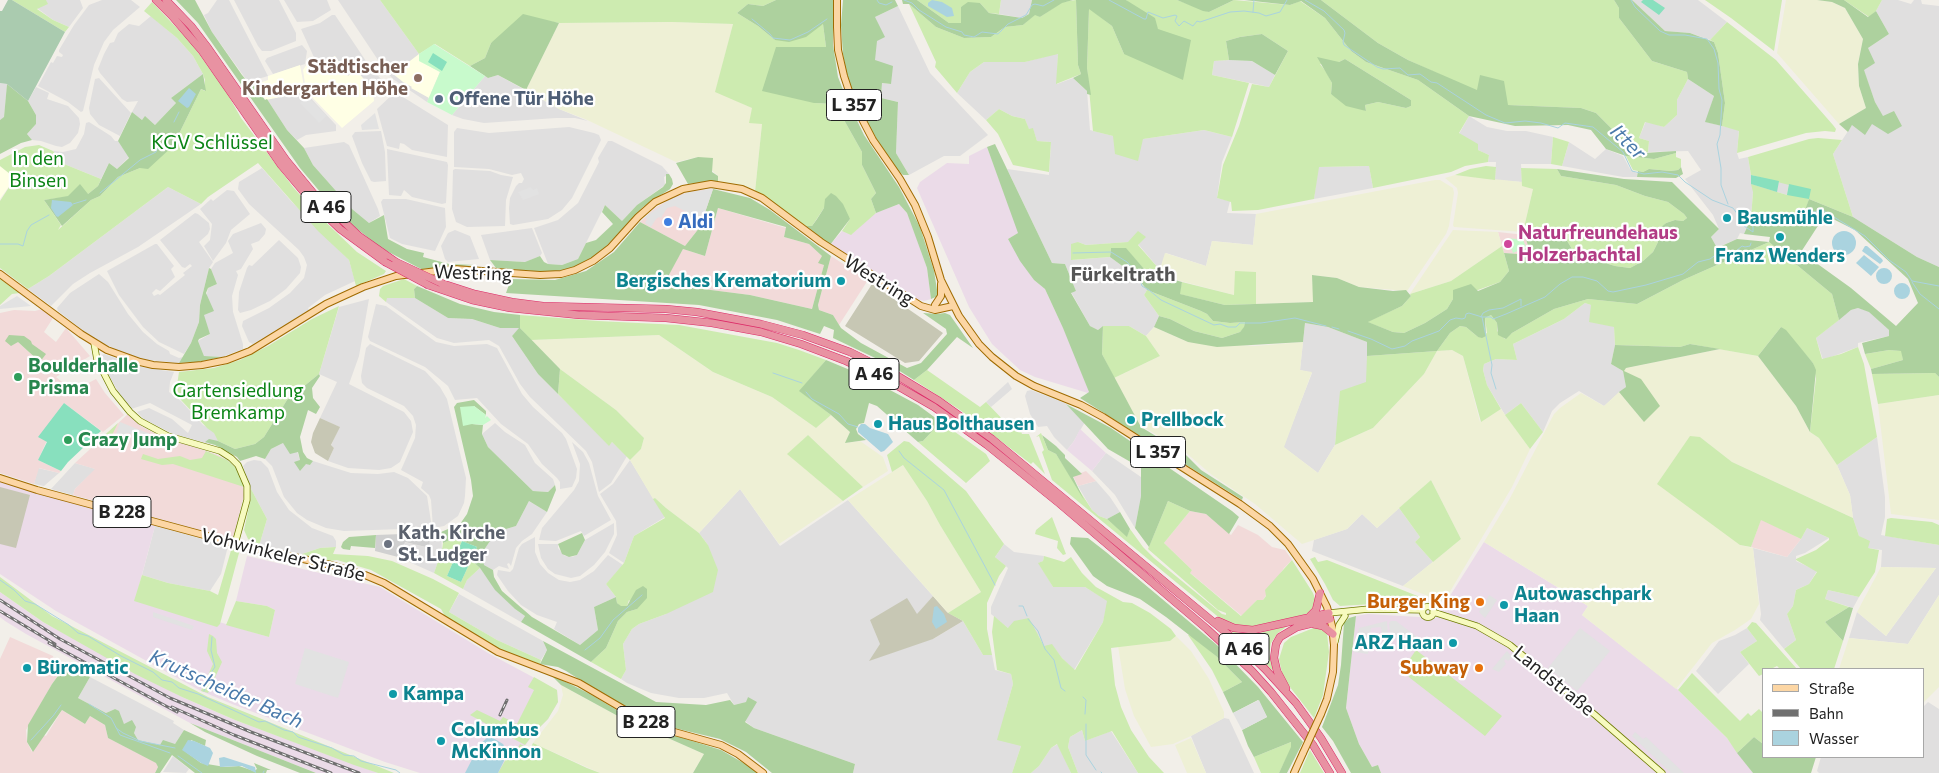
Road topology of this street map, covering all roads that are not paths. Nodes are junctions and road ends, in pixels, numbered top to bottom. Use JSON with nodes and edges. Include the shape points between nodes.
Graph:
{"nodes":[{"id":1,"x":156,"y":0,"type":"edge"},
{"id":2,"x":166,"y":0,"type":"edge"},
{"id":3,"x":838,"y":0,"type":"edge"},
{"id":4,"x":0,"y":274,"type":"edge"},
{"id":5,"x":941,"y":280,"type":"junction"},
{"id":6,"x":952,"y":303,"type":"junction"},
{"id":7,"x":932,"y":307,"type":"junction"},
{"id":8,"x":94,"y":343,"type":"junction"},
{"id":9,"x":0,"y":478,"type":"edge"},
{"id":10,"x":235,"y":544,"type":"junction"},
{"id":11,"x":1320,"y":593,"type":"junction"},
{"id":12,"x":1188,"y":599,"type":"junction"},
{"id":13,"x":1355,"y":610,"type":"junction"},
{"id":14,"x":1330,"y":616,"type":"junction"},
{"id":15,"x":1345,"y":616,"type":"junction"},
{"id":16,"x":1310,"y":620,"type":"junction"},
{"id":17,"x":1333,"y":634,"type":"junction"},
{"id":18,"x":1334,"y":644,"type":"junction"},
{"id":19,"x":1296,"y":703,"type":"junction"},
{"id":20,"x":763,"y":773,"type":"edge"},
{"id":21,"x":1294,"y":773,"type":"edge"},
{"id":22,"x":1330,"y":773,"type":"edge"},
{"id":23,"x":1342,"y":773,"type":"edge"},
{"id":24,"x":1662,"y":773,"type":"edge"}],
"edges":[{"from":1,"to":22,"type":"highway","number":"A 46","bridge":true,"via":[[202,51],[281,165],[308,197],[340,229],[384,262],[428,285],[465,298],[510,308],[666,318],[761,332],[801,344],[872,373],[934,407],[986,445],[1207,629],[1252,671],[1291,715]]},
{"from":2,"to":12,"type":"highway","number":"A 46","bridge":true,"via":[[192,26],[286,160],[314,194],[358,236],[396,262],[442,284],[512,302],[697,312],[761,324],[850,352],[939,400],[1056,490]]},
{"from":3,"to":5,"type":"main road","number":"L 357","via":[[838,50],[850,94],[869,134],[915,205]]},
{"from":4,"to":8,"type":"main road","name":"Westring"},
{"from":5,"to":6,"type":"main road","number":"L 357"},
{"from":5,"to":7,"type":"main road","via":[[941,296]]},
{"from":6,"to":7,"type":"main road","name":"Westring"},
{"from":6,"to":11,"type":"main road","number":"L 357","via":[[969,331],[992,358],[1024,381],[1103,416],[1270,526],[1308,570]]},
{"from":7,"to":8,"type":"main road","name":"Westring","via":[[919,305],[844,258],[762,198],[742,189],[711,184],[683,189],[656,202],[601,256],[575,270],[540,275],[454,269],[396,276],[326,304],[265,343],[216,363],[179,367],[153,365],[118,355]]},
{"from":8,"to":10,"type":"main road","via":[[97,360],[110,385],[135,417],[161,433],[226,454],[238,465],[247,486],[247,500]]},
{"from":9,"to":10,"type":"main road","name":"Vohwinkeler Straße","number":"B 228"},
{"from":10,"to":20,"type":"main road","name":"Vohwinkeler Straße","number":"B 228","via":[[339,567],[373,578],[492,650],[579,683],[660,728],[722,745]]},
{"from":11,"to":14,"type":"main road","number":"L 357"},
{"from":11,"to":16,"type":"highway"},
{"from":12,"to":16,"type":"highway","via":[[1226,626],[1244,630]]},
{"from":12,"to":19,"type":"highway","number":"A 46","via":[[1235,640]]},
{"from":13,"to":14,"type":"main road"},
{"from":13,"to":15,"type":"main road"},
{"from":13,"to":24,"type":"main road","name":"Landstraße","via":[[1422,610],[1427,617],[1433,612],[1477,626],[1510,645]]},
{"from":14,"to":15,"type":"main road"},
{"from":14,"to":16,"type":"highway"},
{"from":14,"to":17,"type":"main road","number":"L 357"},
{"from":15,"to":18,"type":"main road"},
{"from":16,"to":17,"type":"highway"},
{"from":16,"to":19,"type":"highway","via":[[1280,637],[1275,651],[1277,671]]},
{"from":17,"to":18,"type":"main road","number":"L 357"},
{"from":18,"to":21,"type":"main road","number":"L 357","bridge":true,"via":[[1332,679],[1322,714]]},
{"from":19,"to":23,"type":"highway","number":"A 46"}]}
